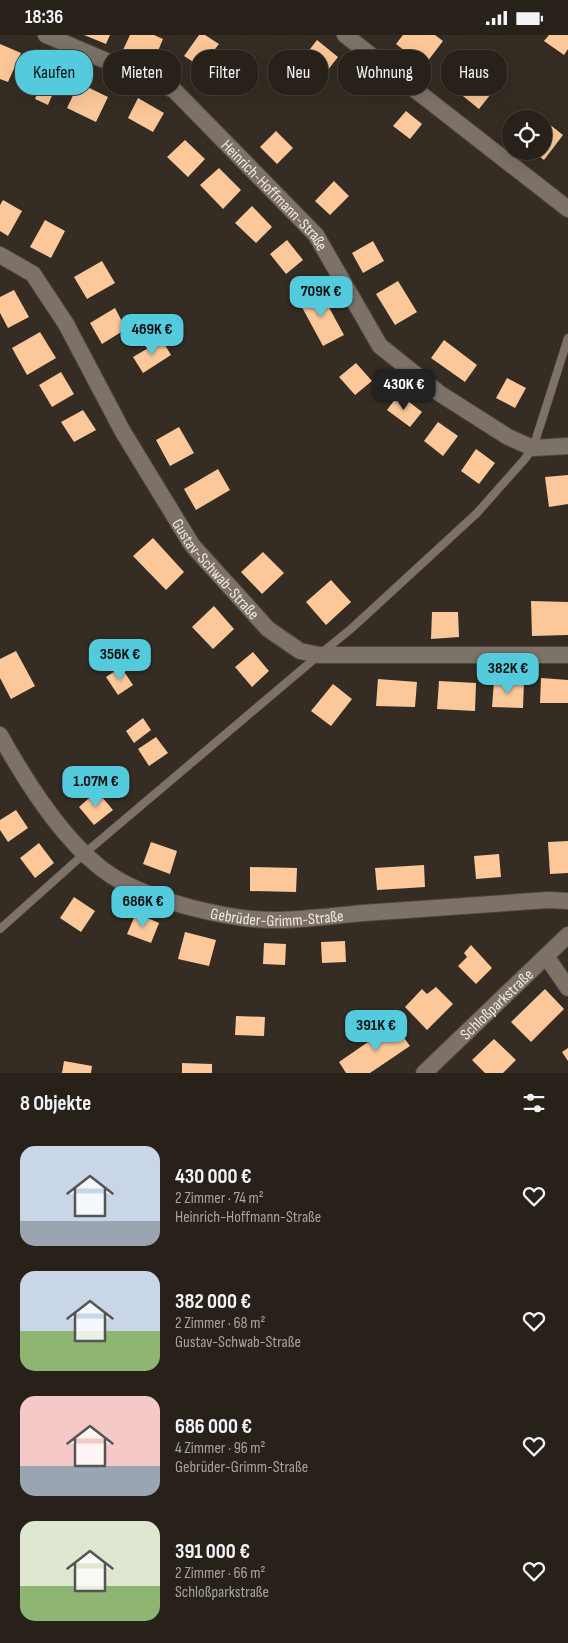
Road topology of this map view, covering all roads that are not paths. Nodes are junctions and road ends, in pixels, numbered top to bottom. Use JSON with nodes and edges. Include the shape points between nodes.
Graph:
{"nodes":[{"id":1,"x":46,"y":35,"type":"edge"},
{"id":2,"x":345,"y":35,"type":"edge"},
{"id":3,"x":568,"y":209,"type":"edge"},
{"id":4,"x":0,"y":255,"type":"edge"},
{"id":5,"x":568,"y":340,"type":"edge"},
{"id":6,"x":568,"y":446,"type":"edge"},
{"id":7,"x":533,"y":448,"type":"junction"},
{"id":8,"x":319,"y":655,"type":"junction"},
{"id":9,"x":568,"y":655,"type":"edge"},
{"id":10,"x":0,"y":735,"type":"edge"},
{"id":11,"x":85,"y":853,"type":"junction"},
{"id":12,"x":568,"y":901,"type":"edge"},
{"id":13,"x":0,"y":929,"type":"edge"},
{"id":14,"x":568,"y":935,"type":"edge"},
{"id":15,"x":546,"y":956,"type":"junction"},
{"id":16,"x":568,"y":988,"type":"edge"},
{"id":17,"x":424,"y":1073,"type":"edge"}],
"edges":[{"from":1,"to":7,"type":"street","name":"Heinrich-Hoffmann-Straße","via":[[174,91],[316,235],[380,346],[439,393],[508,437]]},
{"from":2,"to":3,"type":"street"},
{"from":4,"to":8,"type":"street","name":"Gustav-Schwab-Straße","via":[[33,275],[66,324],[123,432],[192,545],[268,629],[300,651]]},
{"from":5,"to":7,"type":"lane"},
{"from":6,"to":7,"type":"street","name":"Heinrich-Hoffmann-Straße"},
{"from":7,"to":8,"type":"lane","via":[[477,513]]},
{"from":8,"to":9,"type":"street","name":"Gustav-Schwab-Straße"},
{"from":8,"to":11,"type":"lane"},
{"from":10,"to":11,"type":"street","name":"Gebrüder-Grimm-Straße","via":[[41,803]]},
{"from":11,"to":12,"type":"street","name":"Gebrüder-Grimm-Straße","via":[[129,885],[177,903],[228,915],[279,920]]},
{"from":11,"to":13,"type":"lane"},
{"from":14,"to":15,"type":"street","name":"Schloßparkstraße"},
{"from":15,"to":16,"type":"street"},
{"from":15,"to":17,"type":"street","name":"Schloßparkstraße"}]}
